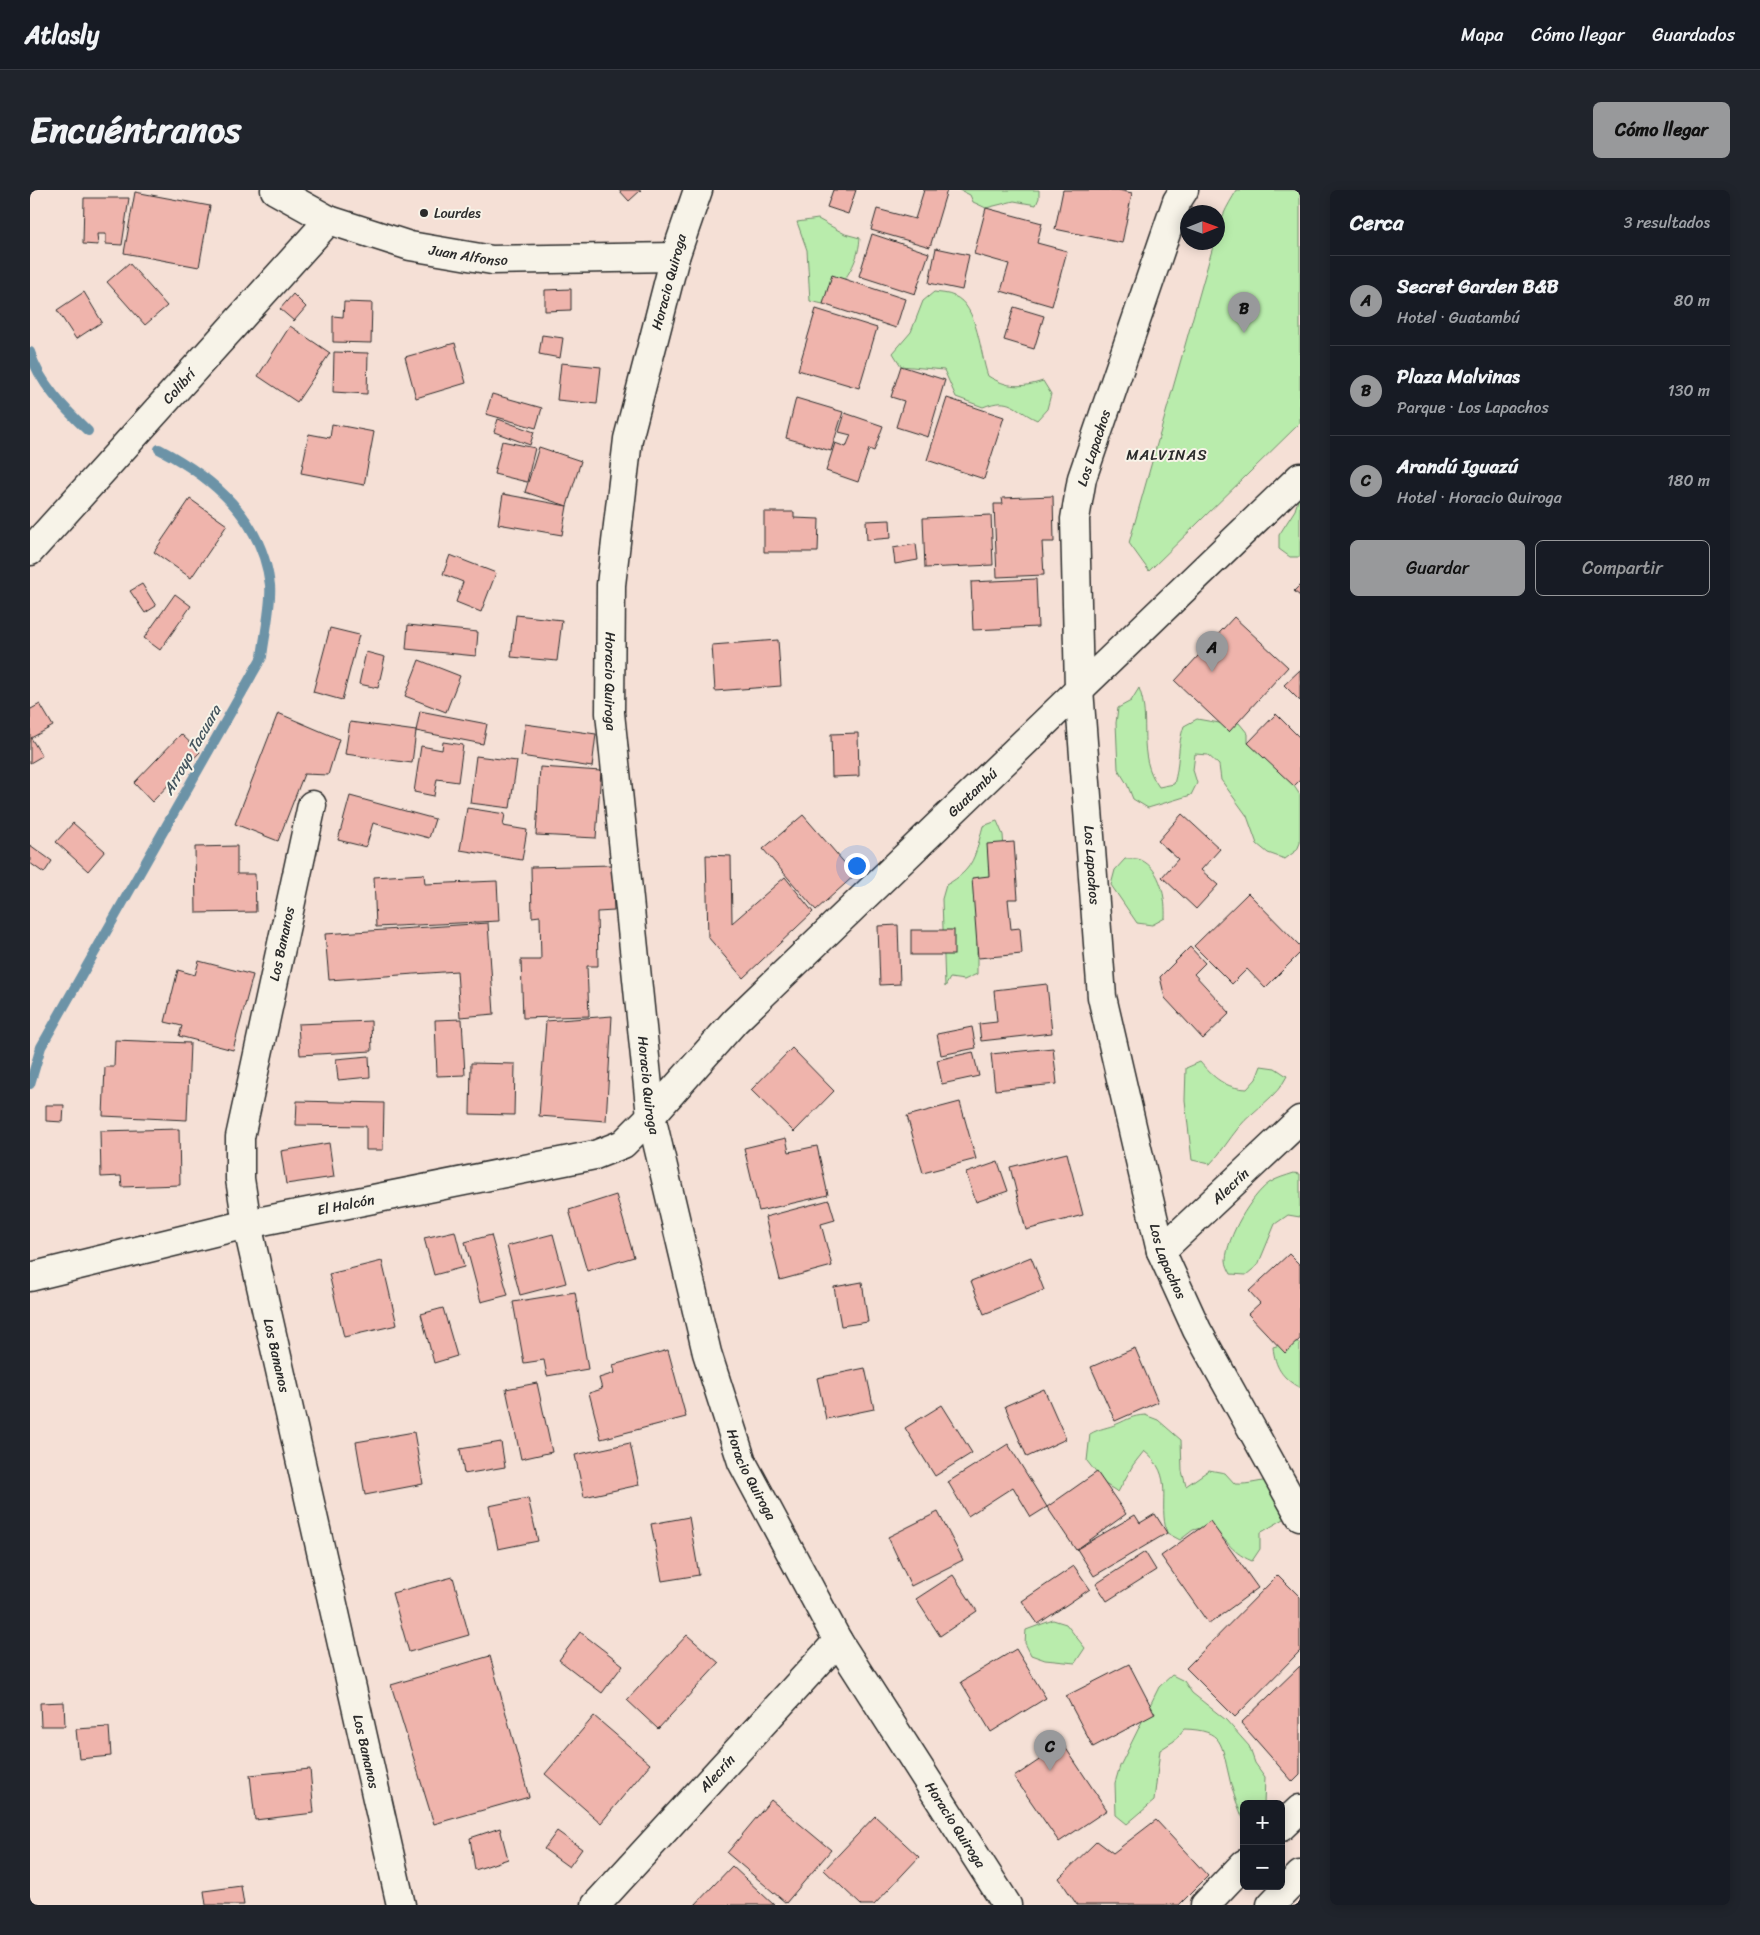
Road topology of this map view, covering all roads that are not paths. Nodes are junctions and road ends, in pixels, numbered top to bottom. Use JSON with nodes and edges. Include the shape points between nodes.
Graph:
{"nodes":[{"id":1,"x":274,"y":190,"type":"edge"},
{"id":2,"x":698,"y":190,"type":"edge"},
{"id":3,"x":1184,"y":190,"type":"edge"},
{"id":4,"x":329,"y":220,"type":"junction"},
{"id":5,"x":675,"y":257,"type":"junction"},
{"id":6,"x":1300,"y":477,"type":"edge"},
{"id":7,"x":30,"y":551,"type":"edge"},
{"id":8,"x":1080,"y":689,"type":"junction"},
{"id":9,"x":312,"y":805,"type":"dead end"},
{"id":10,"x":651,"y":1116,"type":"junction"},
{"id":11,"x":1300,"y":1120,"type":"edge"},
{"id":12,"x":247,"y":1224,"type":"junction"},
{"id":13,"x":1161,"y":1251,"type":"junction"},
{"id":14,"x":30,"y":1277,"type":"edge"},
{"id":15,"x":1300,"y":1516,"type":"edge"},
{"id":16,"x":838,"y":1641,"type":"junction"},
{"id":17,"x":1300,"y":1809,"type":"edge"},
{"id":18,"x":1285,"y":1823,"type":"edge"},
{"id":19,"x":1240,"y":1868,"type":"edge"},
{"id":20,"x":1300,"y":1875,"type":"edge"},
{"id":21,"x":401,"y":1905,"type":"edge"},
{"id":22,"x":596,"y":1905,"type":"edge"},
{"id":23,"x":1007,"y":1905,"type":"edge"},
{"id":24,"x":1205,"y":1905,"type":"edge"},
{"id":25,"x":1271,"y":1905,"type":"edge"}],
"edges":[{"from":1,"to":4,"type":"street","name":"Juan Alfonso"},
{"from":2,"to":5,"type":"street","name":"Horacio Quiroga"},
{"from":3,"to":8,"type":"street","name":"Los Lapachos","via":[[1082,478],[1075,519]]},
{"from":4,"to":5,"type":"street","name":"Juan Alfonso","via":[[410,246],[492,260]]},
{"from":4,"to":7,"type":"street","name":"Colibrí"},
{"from":5,"to":10,"type":"street","name":"Horacio Quiroga","via":[[628,439],[611,585],[610,713]]},
{"from":6,"to":8,"type":"street","name":"Guatambú"},
{"from":8,"to":10,"type":"street","name":"Guatambú","via":[[735,1021]]},
{"from":8,"to":13,"type":"street","name":"Los Lapachos","via":[[1102,997]]},
{"from":9,"to":12,"type":"street","name":"Los Bananos","via":[[240,1137],[240,1178]]},
{"from":10,"to":12,"type":"street","name":"El Halcón","via":[[623,1144],[595,1155]]},
{"from":10,"to":16,"type":"street","name":"Horacio Quiroga","via":[[706,1353],[742,1462]]},
{"from":11,"to":13,"type":"street","name":"Alecrín"},
{"from":12,"to":14,"type":"street","name":"El Halcón"},
{"from":12,"to":21,"type":"street","name":"Los Bananos"},
{"from":13,"to":15,"type":"street","name":"Los Lapachos","via":[[1197,1330]]},
{"from":16,"to":22,"type":"street","name":"Alecrín"},
{"from":16,"to":23,"type":"street","name":"Horacio Quiroga"},
{"from":17,"to":18,"type":"street"},
{"from":19,"to":24,"type":"street"},
{"from":20,"to":25,"type":"street"}]}
